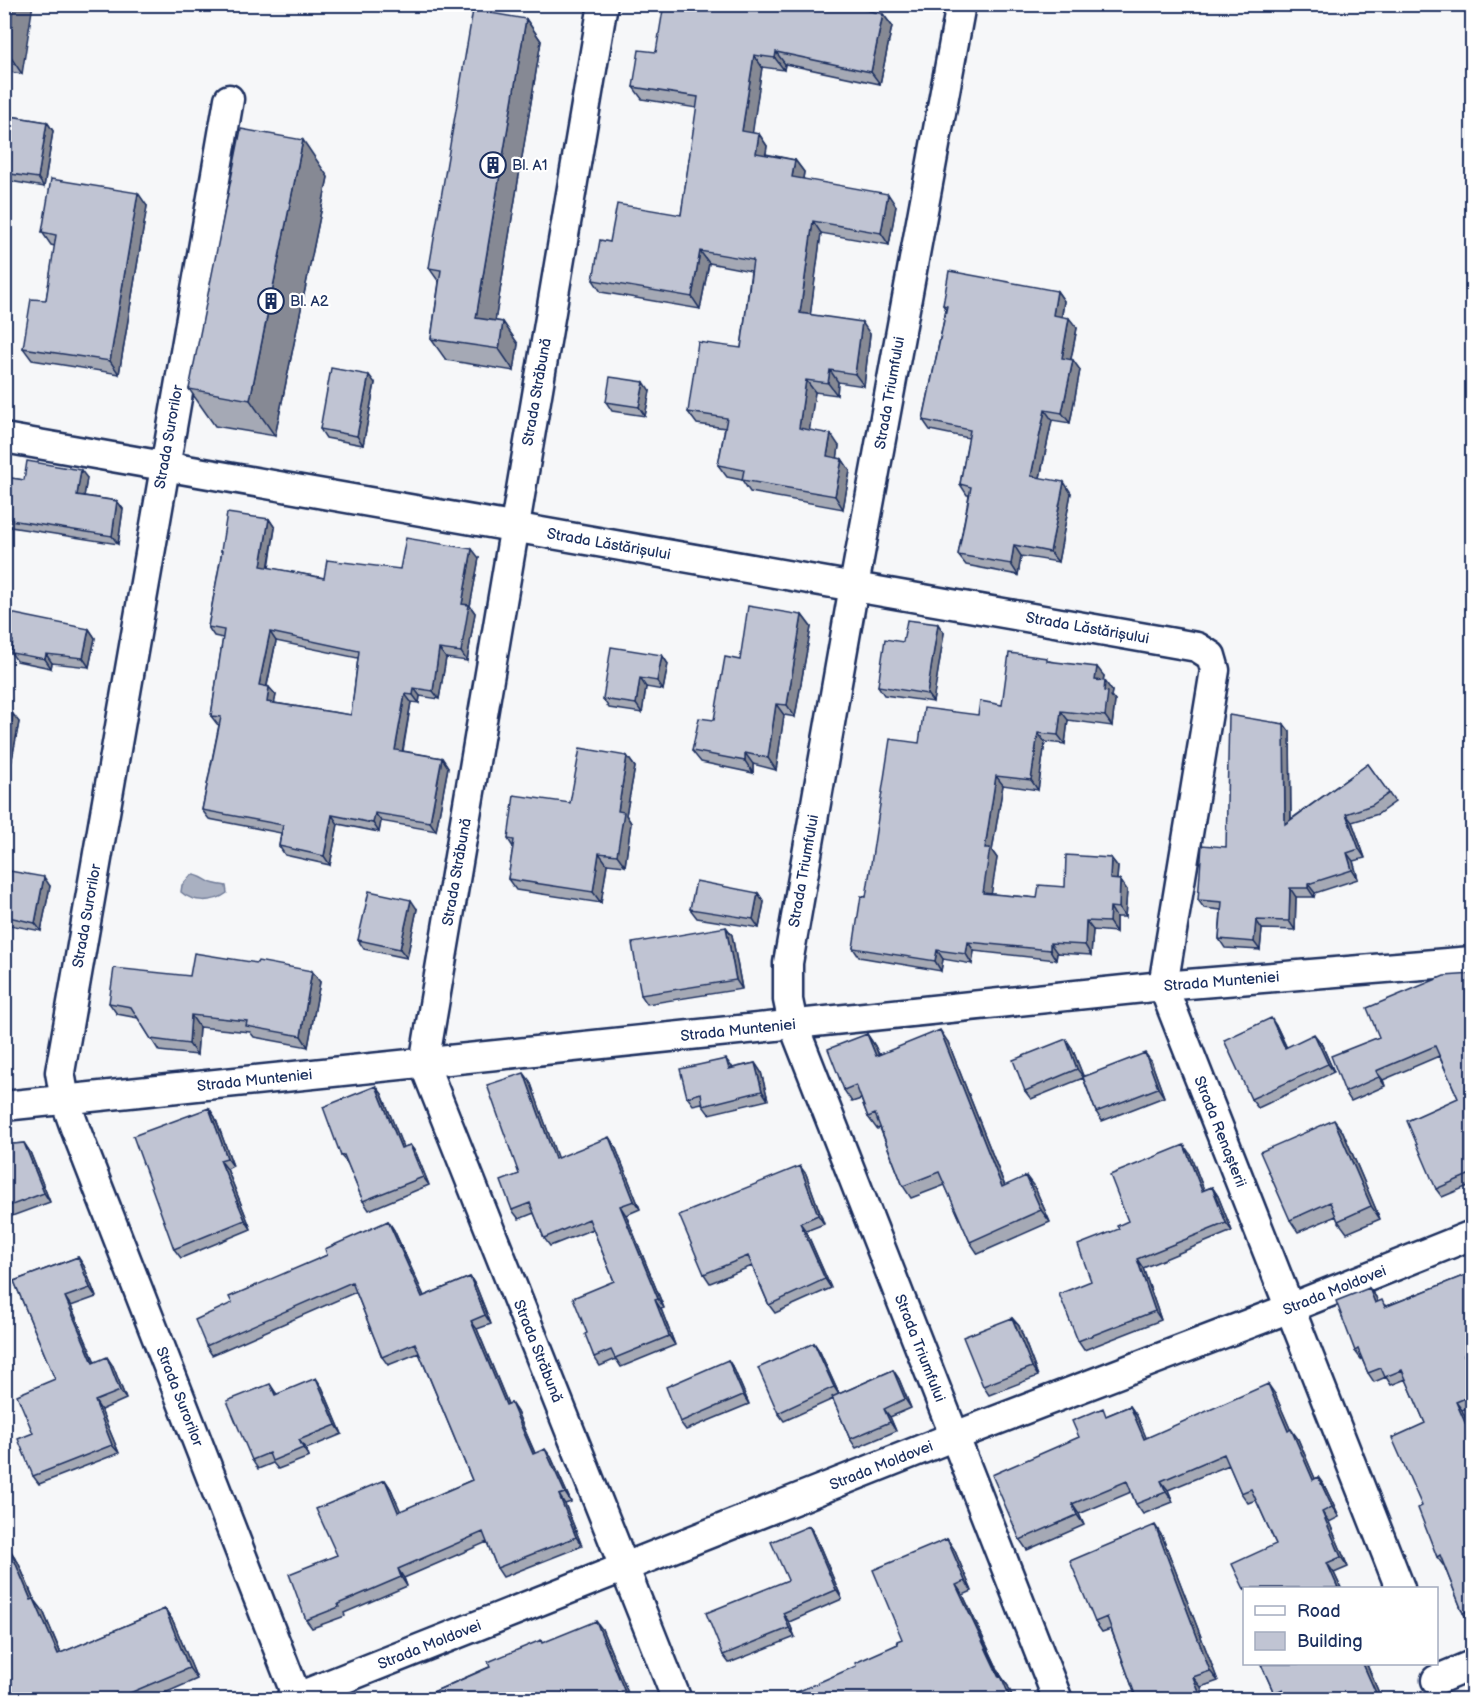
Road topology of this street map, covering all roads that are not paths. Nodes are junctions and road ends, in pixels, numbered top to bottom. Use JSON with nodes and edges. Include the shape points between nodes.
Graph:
{"nodes":[{"id":1,"x":603,"y":4,"type":"edge"},
{"id":2,"x":961,"y":4,"type":"edge"},
{"id":3,"x":229,"y":99,"type":"dead end"},
{"id":4,"x":4,"y":438,"type":"edge"},
{"id":5,"x":164,"y":465,"type":"junction"},
{"id":6,"x":515,"y":526,"type":"junction"},
{"id":7,"x":854,"y":586,"type":"junction"},
{"id":8,"x":1473,"y":961,"type":"edge"},
{"id":9,"x":1163,"y":986,"type":"junction"},
{"id":10,"x":793,"y":1024,"type":"junction"},
{"id":11,"x":424,"y":1064,"type":"junction"},
{"id":12,"x":65,"y":1100,"type":"junction"},
{"id":13,"x":4,"y":1106,"type":"edge"},
{"id":14,"x":1473,"y":1235,"type":"edge"},
{"id":15,"x":1290,"y":1308,"type":"junction"},
{"id":16,"x":955,"y":1436,"type":"junction"},
{"id":17,"x":625,"y":1568,"type":"junction"},
{"id":18,"x":1400,"y":1587,"type":"edge"},
{"id":19,"x":1473,"y":1665,"type":"edge"},
{"id":20,"x":1436,"y":1681,"type":"edge"},
{"id":21,"x":295,"y":1699,"type":"edge"},
{"id":22,"x":677,"y":1700,"type":"edge"},
{"id":23,"x":1058,"y":1700,"type":"edge"}],
"edges":[{"from":1,"to":6,"type":"street","name":"Strada Străbună"},
{"from":2,"to":7,"type":"street","name":"Strada Triumfului"},
{"from":3,"to":5,"type":"street","name":"Strada Surorilor"},
{"from":4,"to":5,"type":"street","name":"Strada Lăstărișului"},
{"from":5,"to":6,"type":"street","name":"Strada Lăstărișului"},
{"from":5,"to":12,"type":"street","name":"Strada Surorilor","via":[[60,1071]]},
{"from":6,"to":7,"type":"street","name":"Strada Lăstărișului"},
{"from":6,"to":11,"type":"street","name":"Strada Străbună"},
{"from":7,"to":9,"type":"street","name":"Strada Lăstărișului","via":[[1197,647],[1211,656],[1215,670]]},
{"from":7,"to":10,"type":"street","name":"Strada Triumfului","via":[[788,963],[788,1000]]},
{"from":8,"to":9,"type":"street","name":"Strada Munteniei"},
{"from":9,"to":10,"type":"street","name":"Strada Munteniei"},
{"from":9,"to":15,"type":"street","name":"Strada Renașterii"},
{"from":10,"to":11,"type":"street","name":"Strada Munteniei"},
{"from":10,"to":16,"type":"street","name":"Strada Triumfului"},
{"from":11,"to":12,"type":"street","name":"Strada Munteniei"},
{"from":11,"to":17,"type":"street","name":"Strada Străbună"},
{"from":12,"to":13,"type":"street","name":"Strada Munteniei"},
{"from":12,"to":21,"type":"street","name":"Strada Surorilor"},
{"from":14,"to":15,"type":"street","name":"Strada Moldovei"},
{"from":15,"to":16,"type":"street","name":"Strada Moldovei"},
{"from":15,"to":18,"type":"street","name":"Strada Renașterii"},
{"from":16,"to":17,"type":"street","name":"Strada Moldovei"},
{"from":16,"to":23,"type":"street","name":"Strada Triumfului"},
{"from":17,"to":21,"type":"street","name":"Strada Moldovei"},
{"from":17,"to":22,"type":"street","name":"Strada Străbună"},
{"from":19,"to":20,"type":"street"}]}
